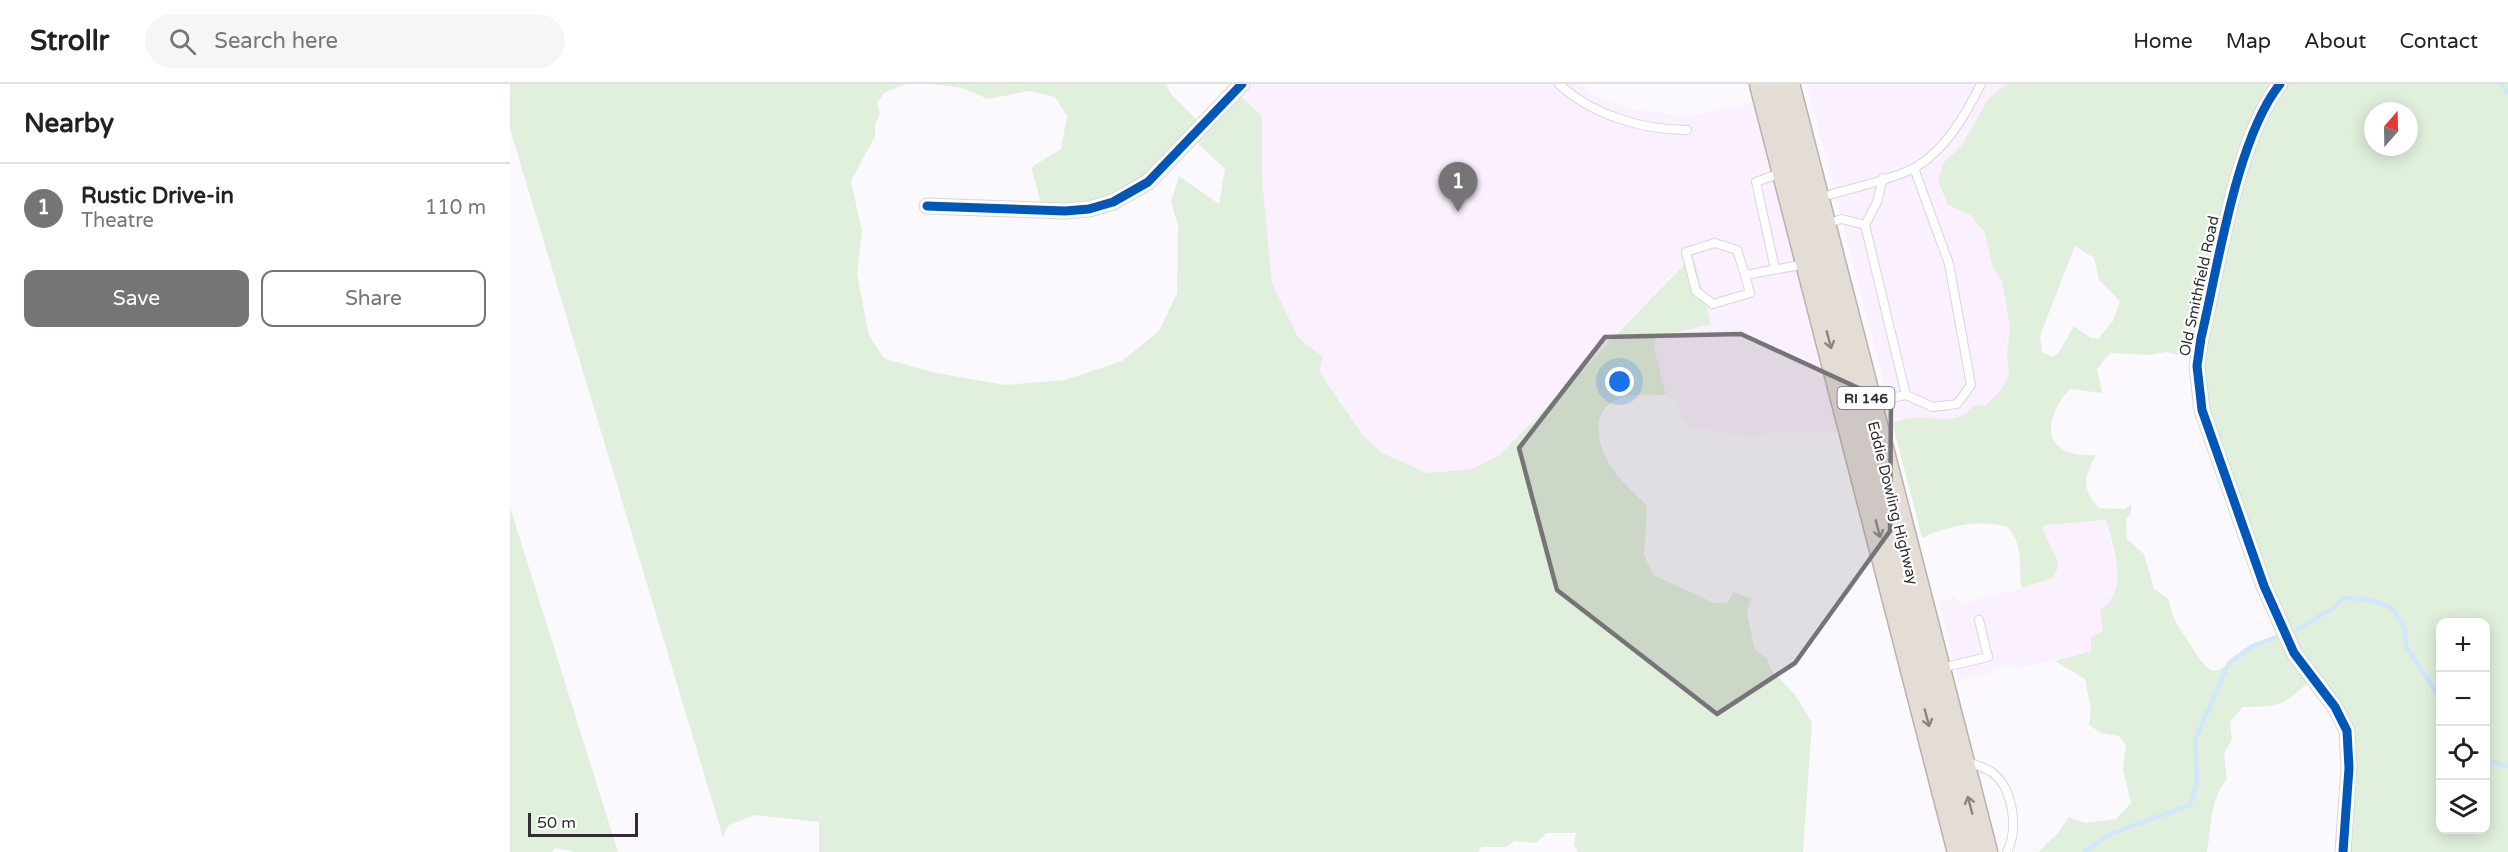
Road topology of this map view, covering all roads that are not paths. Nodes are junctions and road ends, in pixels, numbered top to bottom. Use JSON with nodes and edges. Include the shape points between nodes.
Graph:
{"nodes":[{"id":1,"x":1242,"y":84,"type":"edge"},
{"id":2,"x":1559,"y":84,"type":"edge"},
{"id":3,"x":1750,"y":84,"type":"edge"},
{"id":4,"x":1764,"y":84,"type":"edge"},
{"id":5,"x":1785,"y":84,"type":"edge"},
{"id":6,"x":1800,"y":84,"type":"edge"},
{"id":7,"x":1981,"y":84,"type":"edge"},
{"id":8,"x":2280,"y":84,"type":"edge"},
{"id":9,"x":1687,"y":130,"type":"dead end"},
{"id":10,"x":1914,"y":168,"type":"junction"},
{"id":11,"x":1775,"y":175,"type":"junction"},
{"id":12,"x":1883,"y":178,"type":"junction"},
{"id":13,"x":927,"y":206,"type":"dead end"},
{"id":14,"x":1832,"y":208,"type":"junction"},
{"id":15,"x":1865,"y":225,"type":"junction"},
{"id":16,"x":1775,"y":269,"type":"junction"},
{"id":17,"x":1745,"y":274,"type":"junction"},
{"id":18,"x":1810,"y":274,"type":"junction"},
{"id":19,"x":1893,"y":398,"type":"junction"},
{"id":20,"x":1979,"y":620,"type":"dead end"},
{"id":21,"x":1941,"y":668,"type":"junction"},
{"id":22,"x":1946,"y":712,"type":"junction"},
{"id":23,"x":1958,"y":757,"type":"junction"},
{"id":24,"x":1962,"y":852,"type":"edge"},
{"id":25,"x":1983,"y":852,"type":"edge"},
{"id":26,"x":2007,"y":852,"type":"edge"},
{"id":27,"x":2343,"y":852,"type":"edge"}],
"edges":[{"from":1,"to":13,"type":"street","via":[[1148,182],[1113,202],[1065,211]]},
{"from":2,"to":9,"type":"lane","via":[[1569,93],[1633,123],[1661,130]]},
{"from":3,"to":11,"type":"highway"},
{"from":4,"to":18,"type":"highway","name":"Eddie Dowling Highway","number":"RI 146"},
{"from":5,"to":22,"type":"highway","name":"Eddie Dowling Highway","number":"RI 146"},
{"from":6,"to":14,"type":"highway"},
{"from":7,"to":10,"type":"lane","via":[[1963,120]]},
{"from":8,"to":27,"type":"street","name":"Old Smithfield Road","via":[[2262,110],[2241,170],[2197,366],[2201,402],[2214,448],[2277,619],[2294,653],[2335,707],[2347,730],[2349,768]]},
{"from":10,"to":12,"type":"lane"},
{"from":10,"to":19,"type":"lane","via":[[1949,264],[1971,385],[1957,404],[1933,407]]},
{"from":11,"to":16,"type":"lane","via":[[1756,182]]},
{"from":11,"to":18,"type":"highway"},
{"from":12,"to":14,"type":"lane"},
{"from":12,"to":15,"type":"lane"},
{"from":14,"to":15,"type":"lane","via":[[1842,219]]},
{"from":14,"to":19,"type":"highway"},
{"from":15,"to":19,"type":"lane"},
{"from":16,"to":17,"type":"lane"},
{"from":16,"to":18,"type":"lane"},
{"from":17,"to":17,"type":"lane","via":[[1750,293],[1713,304],[1696,291],[1686,252],[1715,243],[1737,250]]},
{"from":18,"to":24,"type":"highway","name":"Eddie Dowling Highway","number":"RI 146","one_way":true},
{"from":19,"to":21,"type":"highway","via":[[1935,617]]},
{"from":20,"to":21,"type":"lane","via":[[1988,657]]},
{"from":21,"to":22,"type":"highway"},
{"from":22,"to":23,"type":"highway","name":"Eddie Dowling Highway","number":"RI 146"},
{"from":25,"to":23,"type":"highway","name":"Eddie Dowling Highway","number":"RI 146","one_way":true},
{"from":23,"to":26,"type":"lane","via":[[1990,771],[2007,792],[2013,836]]}]}
